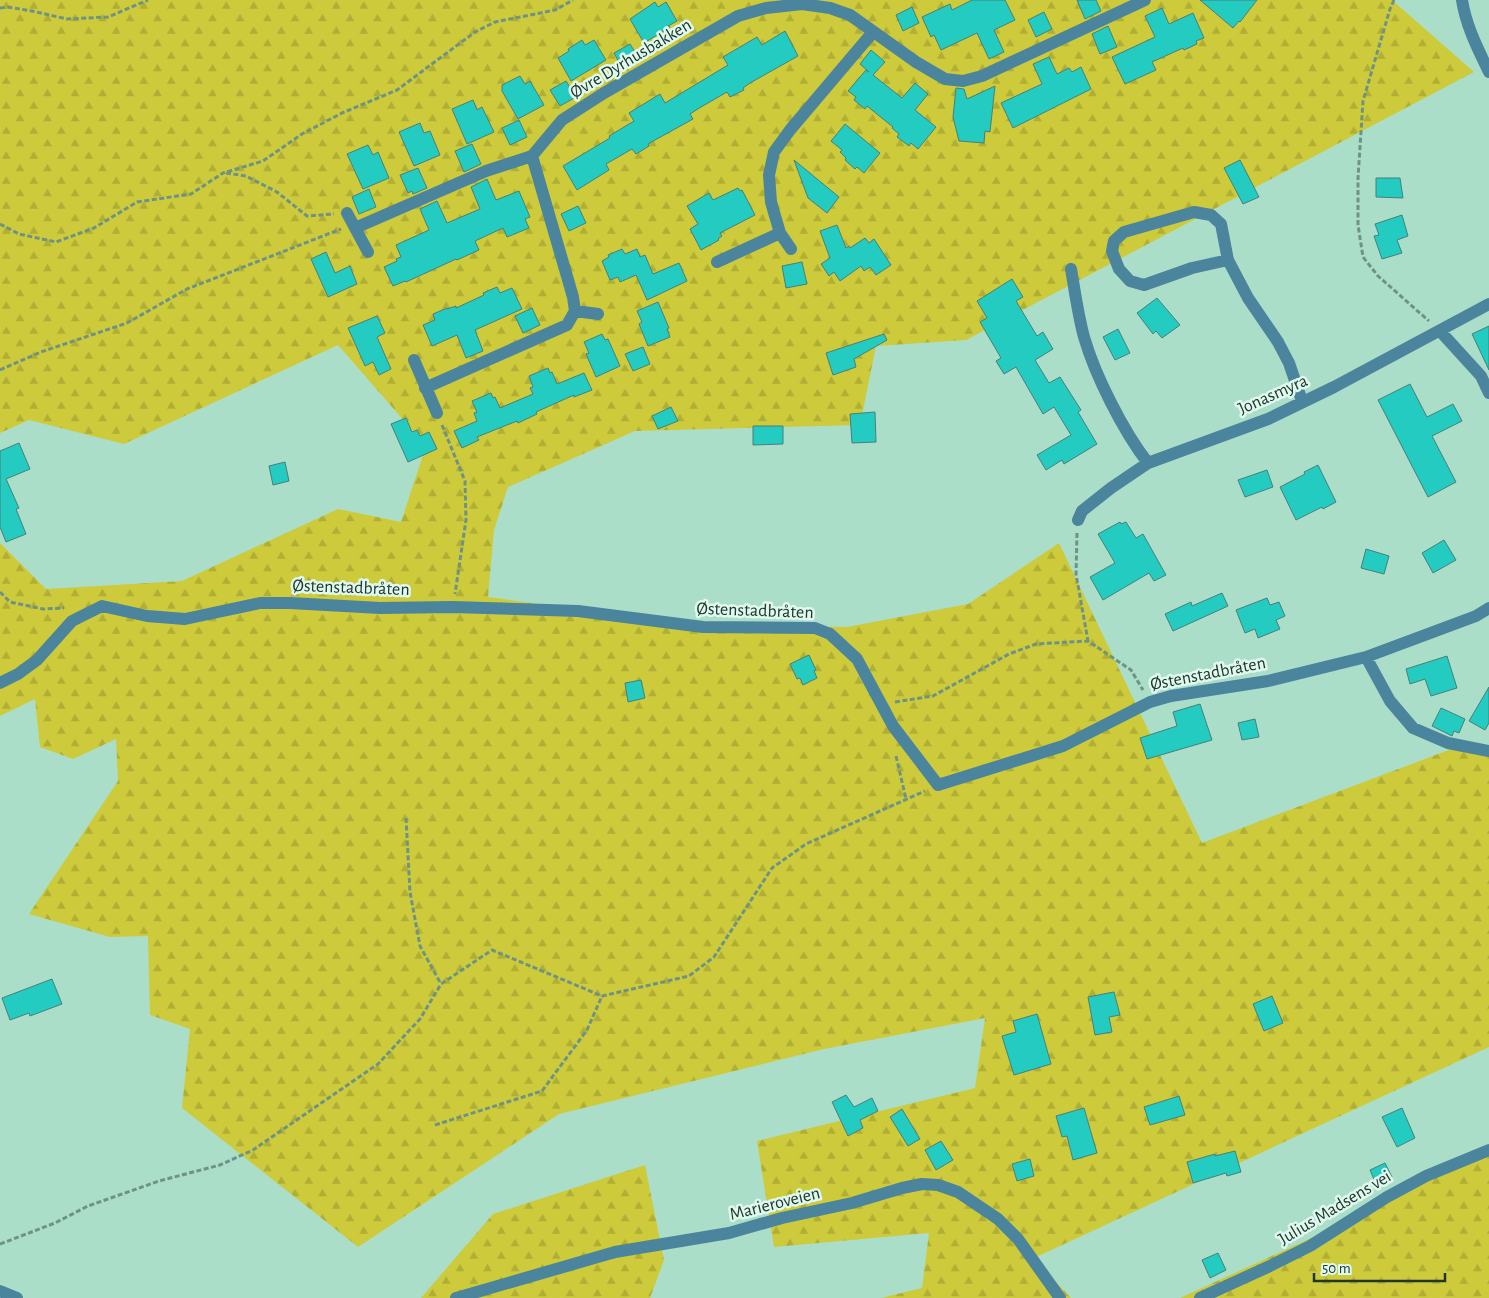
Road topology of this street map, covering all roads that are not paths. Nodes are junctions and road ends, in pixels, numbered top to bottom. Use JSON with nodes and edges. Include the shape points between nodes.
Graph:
{"nodes":[{"id":1,"x":1144,"y":0,"type":"edge"},
{"id":2,"x":1462,"y":0,"type":"edge"},
{"id":3,"x":873,"y":32,"type":"junction"},
{"id":4,"x":1489,"y":72,"type":"edge"},
{"id":5,"x":532,"y":156,"type":"junction"},
{"id":6,"x":780,"y":233,"type":"junction"},
{"id":7,"x":791,"y":249,"type":"dead end"},
{"id":8,"x":368,"y":252,"type":"dead end"},
{"id":9,"x":1228,"y":260,"type":"junction"},
{"id":10,"x":717,"y":262,"type":"dead end"},
{"id":11,"x":1071,"y":269,"type":"dead end"},
{"id":12,"x":1489,"y":304,"type":"edge"},
{"id":13,"x":575,"y":311,"type":"junction"},
{"id":14,"x":598,"y":314,"type":"dead end"},
{"id":15,"x":1440,"y":331,"type":"junction"},
{"id":16,"x":414,"y":360,"type":"dead end"},
{"id":17,"x":425,"y":388,"type":"junction"},
{"id":18,"x":1489,"y":393,"type":"edge"},
{"id":19,"x":1302,"y":401,"type":"junction"},
{"id":20,"x":437,"y":413,"type":"road end"},
{"id":21,"x":1148,"y":463,"type":"junction"},
{"id":22,"x":1078,"y":520,"type":"road end"},
{"id":23,"x":1489,"y":608,"type":"edge"},
{"id":24,"x":1366,"y":657,"type":"junction"},
{"id":25,"x":0,"y":683,"type":"edge"},
{"id":26,"x":1489,"y":751,"type":"edge"},
{"id":27,"x":1489,"y":1150,"type":"edge"},
{"id":28,"x":0,"y":1291,"type":"edge"},
{"id":29,"x":16,"y":1298,"type":"edge"},
{"id":30,"x":456,"y":1298,"type":"edge"},
{"id":31,"x":1060,"y":1298,"type":"edge"},
{"id":32,"x":1200,"y":1298,"type":"edge"}],
"edges":[{"from":1,"to":3,"type":"street","name":"Øvre Dyrhusbakken","via":[[982,76],[963,81],[946,78],[916,62]]},
{"from":2,"to":4,"type":"street","via":[[1473,40]]},
{"from":3,"to":5,"type":"street","name":"Øvre Dyrhusbakken","via":[[850,15],[802,4],[766,8],[738,16],[562,120]]},
{"from":3,"to":6,"type":"street","via":[[774,152],[768,175],[771,202]]},
{"from":5,"to":8,"type":"street","via":[[352,222]]},
{"from":5,"to":13,"type":"street"},
{"from":6,"to":7,"type":"street"},
{"from":6,"to":10,"type":"street"},
{"from":9,"to":9,"type":"street","via":[[1221,224],[1211,215],[1194,212],[1124,232],[1114,241],[1112,251],[1119,270],[1130,281],[1144,285],[1192,268]]},
{"from":9,"to":19,"type":"street","via":[[1248,298],[1278,342]]},
{"from":11,"to":21,"type":"street","via":[[1084,338],[1094,366],[1121,420]]},
{"from":12,"to":15,"type":"street","name":"Jonasmyra"},
{"from":13,"to":14,"type":"street"},
{"from":13,"to":17,"type":"street","via":[[567,325]]},
{"from":15,"to":18,"type":"street","via":[[1481,376]]},
{"from":15,"to":19,"type":"street","name":"Jonasmyra"},
{"from":16,"to":17,"type":"street"},
{"from":17,"to":20,"type":"street"},
{"from":19,"to":21,"type":"street","name":"Jonasmyra","via":[[1268,419]]},
{"from":21,"to":22,"type":"street","name":"Jonasmyra","via":[[1082,511]]},
{"from":23,"to":24,"type":"street","name":"Østenstadbråten","via":[[1476,616]]},
{"from":24,"to":25,"type":"street","name":"Østenstadbråten","via":[[1268,681],[1150,702],[1063,746],[938,785],[893,726],[857,659],[830,634],[815,628],[703,627],[578,611],[380,608],[290,602],[260,603],[185,620],[102,606],[72,621],[37,660]]},
{"from":24,"to":26,"type":"street","via":[[1390,701],[1413,728],[1448,743]]},
{"from":27,"to":32,"type":"street","name":"Julius Madsens vei","via":[[1426,1176],[1310,1246]]},
{"from":28,"to":29,"type":"street"},
{"from":30,"to":31,"type":"street","name":"Marieroveien","via":[[615,1252],[728,1233],[902,1188],[930,1184],[946,1187],[969,1198],[1009,1229]]}]}
